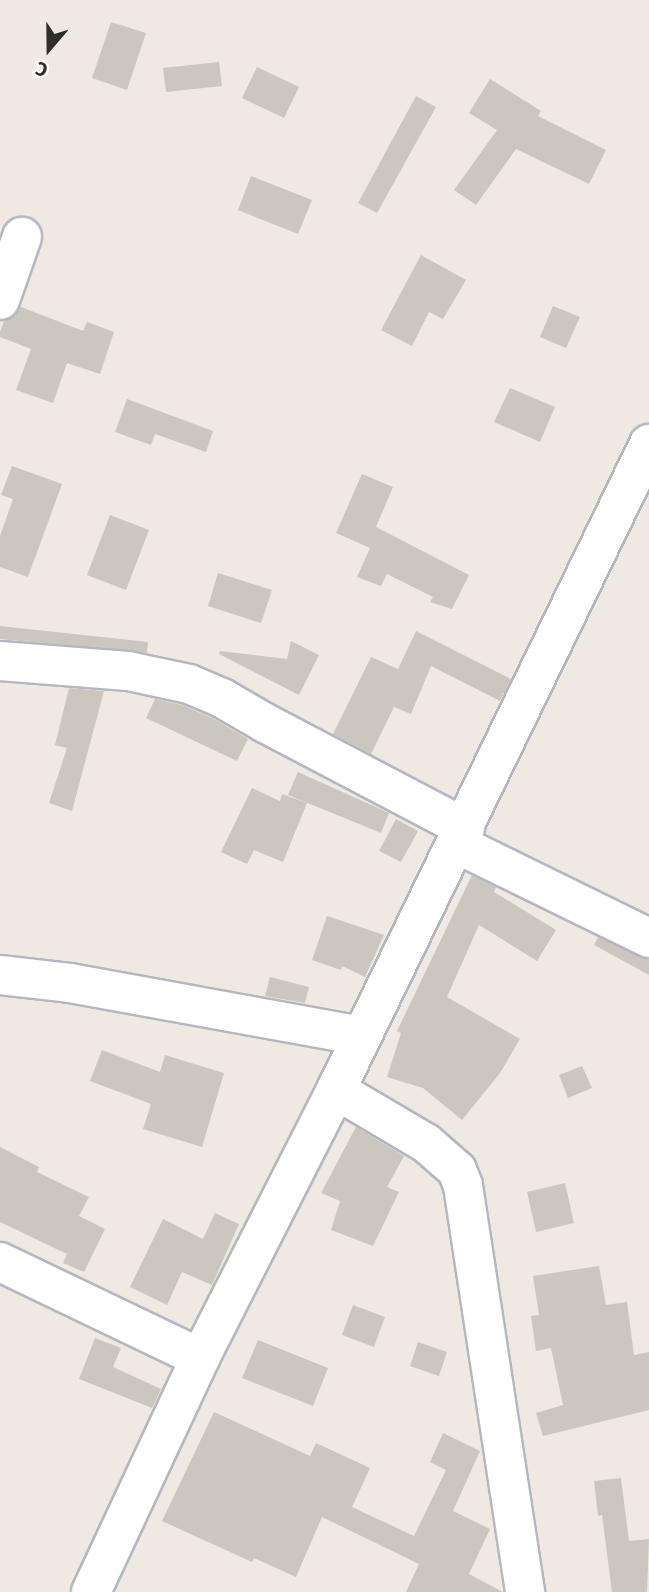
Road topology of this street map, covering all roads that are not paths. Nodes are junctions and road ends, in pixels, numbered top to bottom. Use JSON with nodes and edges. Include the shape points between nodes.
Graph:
{"nodes":[{"id":1,"x":22,"y":237,"type":"dead end"},
{"id":2,"x":0,"y":300,"type":"edge"},
{"id":3,"x":649,"y":444,"type":"edge"},
{"id":4,"x":0,"y":662,"type":"edge"},
{"id":5,"x":461,"y":836,"type":"junction"},
{"id":6,"x":649,"y":938,"type":"edge"},
{"id":7,"x":0,"y":975,"type":"edge"},
{"id":8,"x":361,"y":1036,"type":"junction"},
{"id":9,"x":336,"y":1090,"type":"junction"},
{"id":10,"x":0,"y":1262,"type":"edge"},
{"id":11,"x":200,"y":1358,"type":"junction"},
{"id":12,"x":90,"y":1592,"type":"edge"},
{"id":13,"x":525,"y":1592,"type":"edge"}],
"edges":[{"from":1,"to":2,"type":"street"},
{"from":3,"to":5,"type":"street"},
{"from":4,"to":5,"type":"street","via":[[128,671],[189,684],[222,698]]},
{"from":5,"to":6,"type":"street"},
{"from":5,"to":8,"type":"street"},
{"from":7,"to":8,"type":"street","via":[[70,983]]},
{"from":8,"to":9,"type":"street"},
{"from":9,"to":11,"type":"street"},
{"from":9,"to":13,"type":"street","via":[[426,1143],[457,1170]]},
{"from":10,"to":11,"type":"street"},
{"from":11,"to":12,"type":"street"}]}
